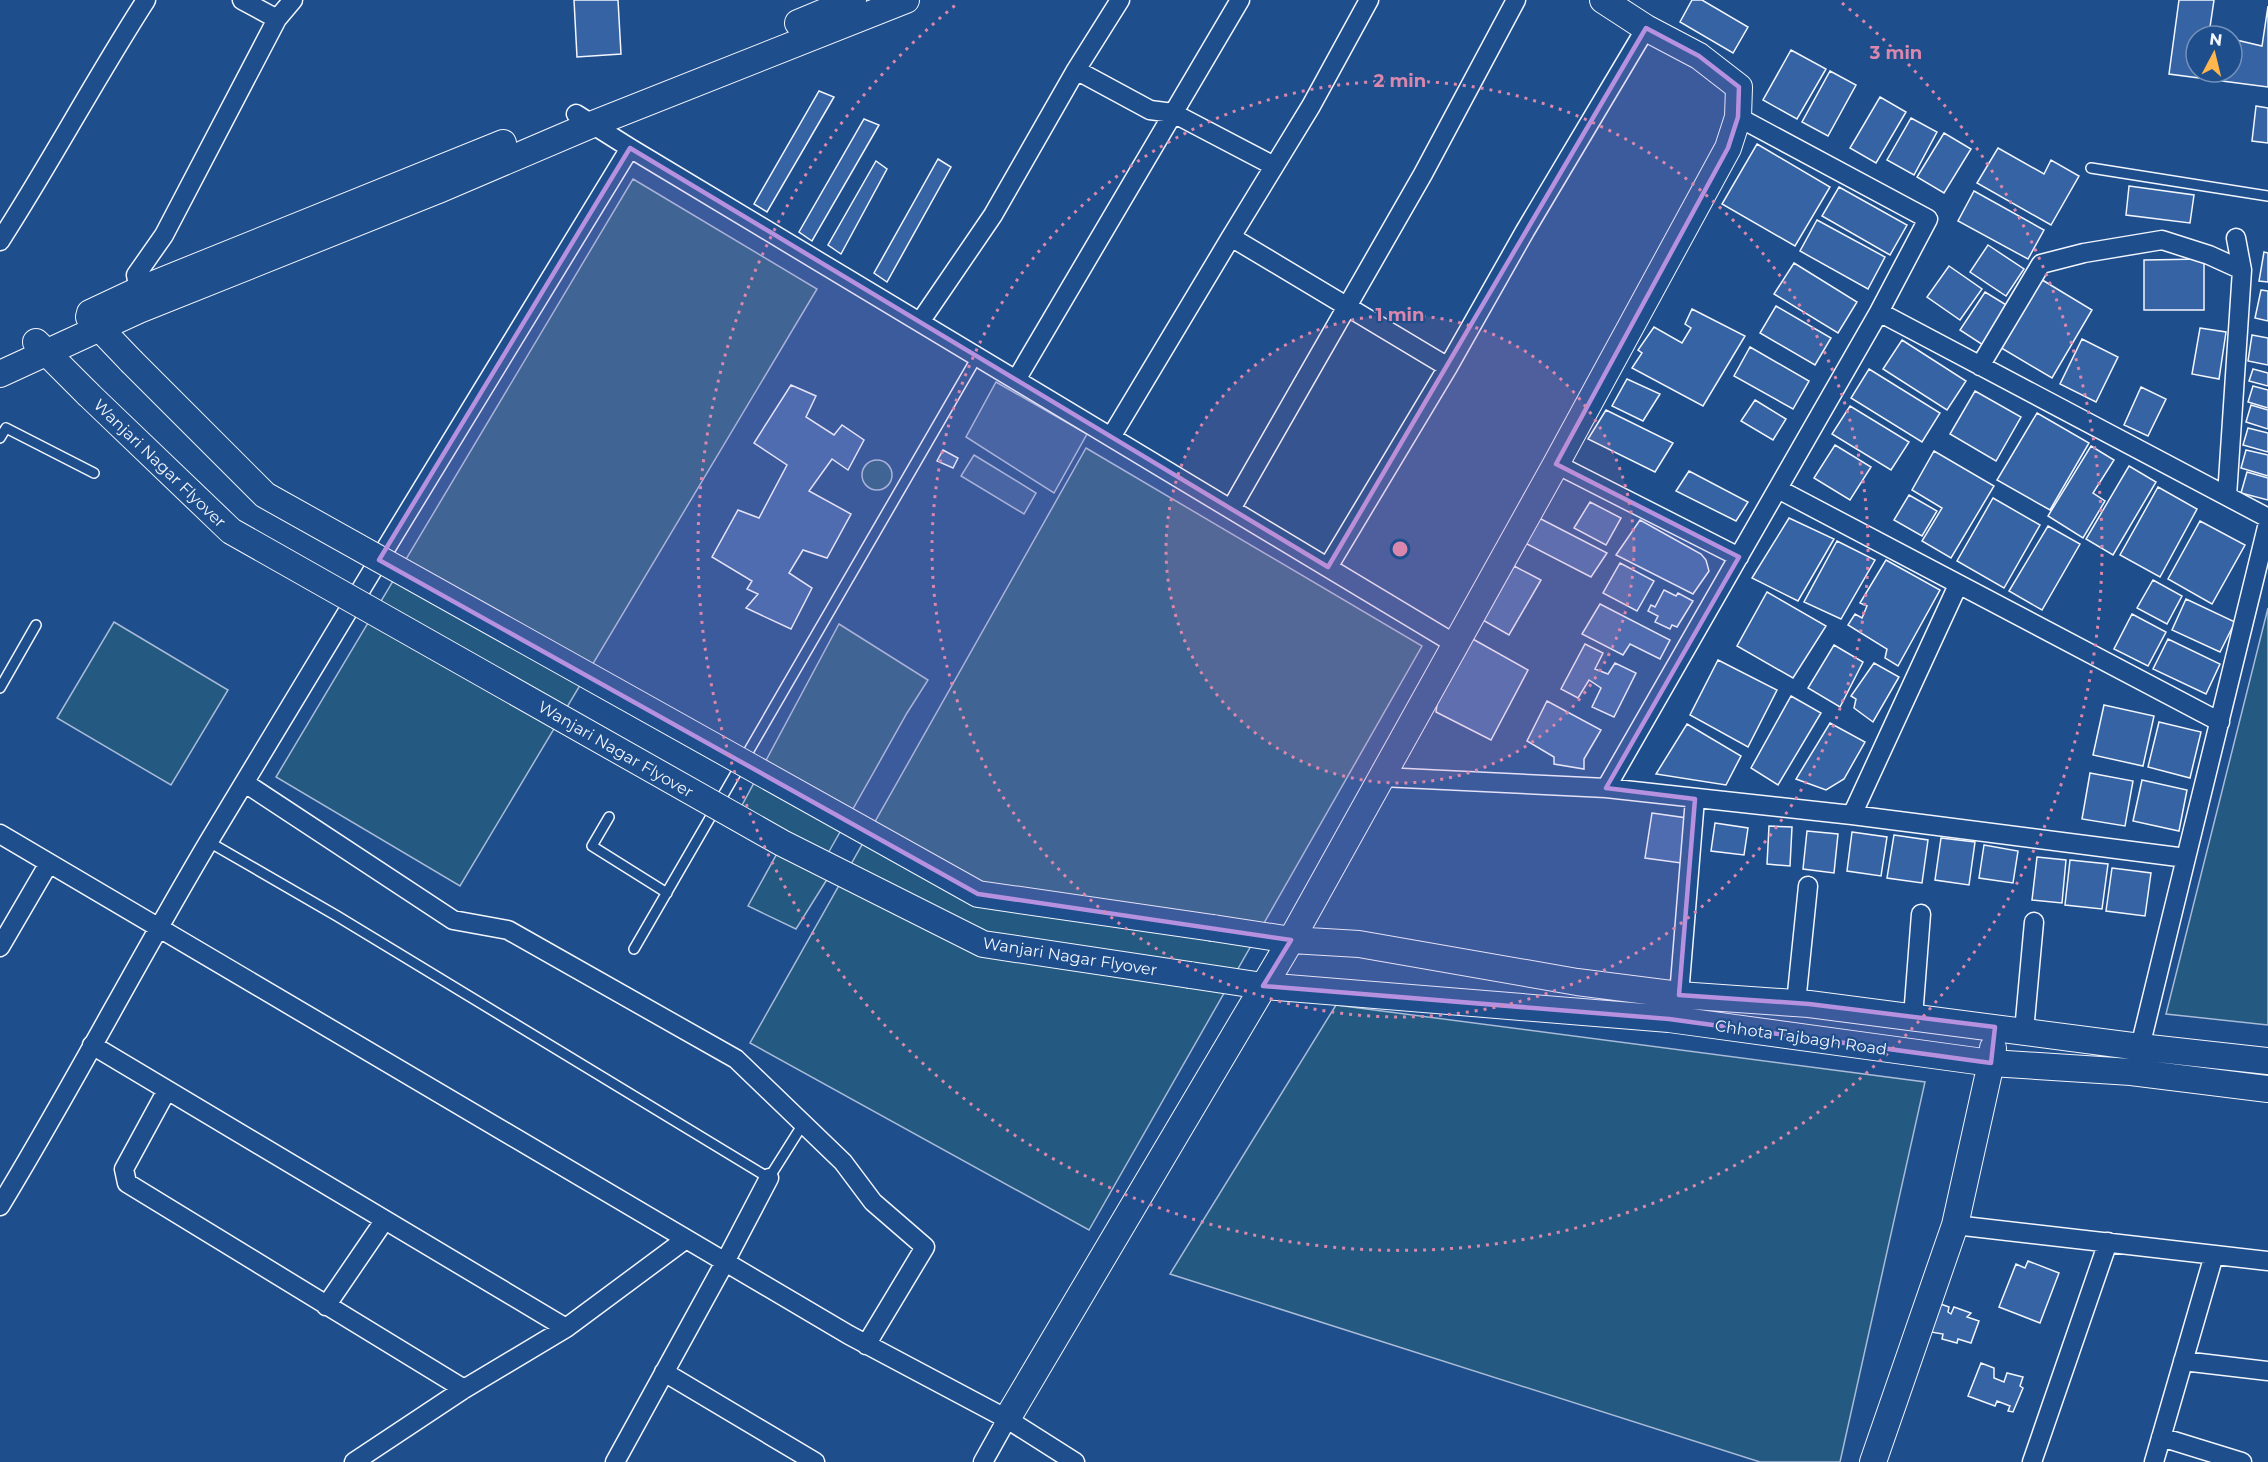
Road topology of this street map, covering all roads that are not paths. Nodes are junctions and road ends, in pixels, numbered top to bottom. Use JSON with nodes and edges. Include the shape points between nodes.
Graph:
{"nodes":[{"id":1,"x":146,"y":0,"type":"edge"},
{"id":2,"x":242,"y":0,"type":"edge"},
{"id":3,"x":293,"y":0,"type":"edge"},
{"id":4,"x":853,"y":0,"type":"edge"},
{"id":5,"x":906,"y":0,"type":"edge"},
{"id":6,"x":1120,"y":0,"type":"edge"},
{"id":7,"x":1240,"y":0,"type":"edge"},
{"id":8,"x":1369,"y":0,"type":"edge"},
{"id":9,"x":1516,"y":0,"type":"edge"},
{"id":10,"x":1603,"y":0,"type":"edge"},
{"id":11,"x":277,"y":19,"type":"junction"},
{"id":12,"x":1646,"y":28,"type":"junction"},
{"id":13,"x":1076,"y":70,"type":"junction"},
{"id":14,"x":1173,"y":113,"type":"junction"},
{"id":15,"x":1738,"y":117,"type":"junction"},
{"id":16,"x":585,"y":119,"type":"junction"},
{"id":17,"x":630,"y":148,"type":"junction"},
{"id":18,"x":1274,"y":166,"type":"junction"},
{"id":19,"x":2091,"y":168,"type":"dead end"},
{"id":20,"x":2268,"y":196,"type":"edge"},
{"id":21,"x":1231,"y":237,"type":"junction"},
{"id":22,"x":2236,"y":238,"type":"dead end"},
{"id":23,"x":0,"y":241,"type":"edge"},
{"id":24,"x":2242,"y":270,"type":"junction"},
{"id":25,"x":139,"y":290,"type":"junction"},
{"id":26,"x":1346,"y":306,"type":"junction"},
{"id":27,"x":1879,"y":312,"type":"junction"},
{"id":28,"x":93,"y":321,"type":"junction"},
{"id":29,"x":920,"y":322,"type":"junction"},
{"id":30,"x":39,"y":346,"type":"junction"},
{"id":31,"x":0,"y":355,"type":"edge"},
{"id":32,"x":977,"y":357,"type":"junction"},
{"id":33,"x":1980,"y":366,"type":"junction"},
{"id":34,"x":1448,"y":367,"type":"junction"},
{"id":35,"x":0,"y":374,"type":"edge"},
{"id":36,"x":1016,"y":380,"type":"junction"},
{"id":37,"x":3,"y":424,"type":"edge"},
{"id":38,"x":1112,"y":437,"type":"junction"},
{"id":39,"x":0,"y":438,"type":"edge"},
{"id":40,"x":1556,"y":464,"type":"junction"},
{"id":41,"x":94,"y":473,"type":"dead end"},
{"id":42,"x":1778,"y":489,"type":"junction"},
{"id":43,"x":2227,"y":496,"type":"junction"},
{"id":44,"x":1231,"y":509,"type":"junction"},
{"id":45,"x":2268,"y":518,"type":"edge"},
{"id":46,"x":2268,"y":523,"type":"edge"},
{"id":47,"x":1739,"y":557,"type":"junction"},
{"id":48,"x":1328,"y":567,"type":"junction"},
{"id":49,"x":1958,"y":585,"type":"junction"},
{"id":50,"x":36,"y":625,"type":"dead end"},
{"id":51,"x":1455,"y":644,"type":"junction"},
{"id":52,"x":0,"y":688,"type":"edge"},
{"id":53,"x":2220,"y":722,"type":"junction"},
{"id":54,"x":1382,"y":777,"type":"junction"},
{"id":55,"x":244,"y":783,"type":"junction"},
{"id":56,"x":1606,"y":788,"type":"junction"},
{"id":57,"x":1695,"y":799,"type":"junction"},
{"id":58,"x":1852,"y":815,"type":"junction"},
{"id":59,"x":609,"y":817,"type":"dead end"},
{"id":60,"x":0,"y":834,"type":"edge"},
{"id":61,"x":209,"y":842,"type":"junction"},
{"id":62,"x":2186,"y":858,"type":"junction"},
{"id":63,"x":49,"y":863,"type":"junction"},
{"id":64,"x":1808,"y":886,"type":"dead end"},
{"id":65,"x":667,"y":893,"type":"junction"},
{"id":66,"x":1921,"y":914,"type":"dead end"},
{"id":67,"x":2034,"y":922,"type":"dead end"},
{"id":68,"x":159,"y":927,"type":"junction"},
{"id":69,"x":1291,"y":940,"type":"junction"},
{"id":70,"x":0,"y":947,"type":"edge"},
{"id":71,"x":634,"y":949,"type":"dead end"},
{"id":72,"x":1263,"y":986,"type":"junction"},
{"id":73,"x":1679,"y":994,"type":"junction"},
{"id":74,"x":1796,"y":1003,"type":"junction"},
{"id":75,"x":1913,"y":1017,"type":"junction"},
{"id":76,"x":1995,"y":1027,"type":"junction"},
{"id":77,"x":2024,"y":1031,"type":"junction"},
{"id":78,"x":92,"y":1045,"type":"junction"},
{"id":79,"x":2140,"y":1047,"type":"junction"},
{"id":80,"x":2268,"y":1061,"type":"edge"},
{"id":81,"x":1991,"y":1064,"type":"junction"},
{"id":82,"x":2268,"y":1089,"type":"edge"},
{"id":83,"x":167,"y":1090,"type":"junction"},
{"id":84,"x":802,"y":1124,"type":"junction"},
{"id":85,"x":769,"y":1178,"type":"junction"},
{"id":86,"x":0,"y":1206,"type":"edge"},
{"id":87,"x":384,"y":1221,"type":"junction"},
{"id":88,"x":1955,"y":1225,"type":"junction"},
{"id":89,"x":686,"y":1239,"type":"junction"},
{"id":90,"x":2108,"y":1242,"type":"junction"},
{"id":91,"x":2214,"y":1255,"type":"junction"},
{"id":92,"x":2268,"y":1261,"type":"edge"},
{"id":93,"x":725,"y":1262,"type":"junction"},
{"id":94,"x":326,"y":1306,"type":"junction"},
{"id":95,"x":566,"y":1328,"type":"junction"},
{"id":96,"x":866,"y":1345,"type":"junction"},
{"id":97,"x":2183,"y":1361,"type":"junction"},
{"id":98,"x":2268,"y":1371,"type":"edge"},
{"id":99,"x":664,"y":1372,"type":"junction"},
{"id":100,"x":464,"y":1389,"type":"junction"},
{"id":101,"x":1007,"y":1419,"type":"junction"},
{"id":102,"x":2161,"y":1437,"type":"junction"},
{"id":103,"x":354,"y":1462,"type":"edge"},
{"id":104,"x":615,"y":1462,"type":"edge"},
{"id":105,"x":814,"y":1462,"type":"edge"},
{"id":106,"x":983,"y":1462,"type":"edge"},
{"id":107,"x":1075,"y":1462,"type":"edge"},
{"id":108,"x":1873,"y":1462,"type":"edge"},
{"id":109,"x":2032,"y":1462,"type":"edge"},
{"id":110,"x":2154,"y":1462,"type":"edge"},
{"id":111,"x":2241,"y":1462,"type":"edge"}],
"edges":[{"from":1,"to":23,"type":"street"},
{"from":2,"to":11,"type":"street"},
{"from":3,"to":11,"type":"street"},
{"from":4,"to":16,"type":"main road"},
{"from":5,"to":16,"type":"main road"},
{"from":6,"to":13,"type":"street"},
{"from":7,"to":14,"type":"street"},
{"from":8,"to":18,"type":"street"},
{"from":9,"to":26,"type":"street","via":[[1423,174]]},
{"from":10,"to":12,"type":"main road"},
{"from":11,"to":25,"type":"street","via":[[164,235],[136,275]]},
{"from":12,"to":15,"type":"main road","via":[[1699,56],[1739,87]]},
{"from":12,"to":34,"type":"street"},
{"from":13,"to":14,"type":"street","via":[[1150,110]]},
{"from":13,"to":29,"type":"street","via":[[993,215]]},
{"from":14,"to":18,"type":"street"},
{"from":14,"to":36,"type":"street"},
{"from":15,"to":27,"type":"street","via":[[1928,219]]},
{"from":15,"to":40,"type":"main road","via":[[1728,148]]},
{"from":16,"to":17,"type":"street"},
{"from":16,"to":25,"type":"main road"},
{"from":16,"to":28,"type":"main road","via":[[436,191]]},
{"from":17,"to":29,"type":"street"},
{"from":17,"to":55,"type":"street"},
{"from":18,"to":21,"type":"street"},
{"from":19,"to":20,"type":"lane"},
{"from":21,"to":26,"type":"street"},
{"from":21,"to":38,"type":"street"},
{"from":22,"to":24,"type":"street"},
{"from":24,"to":33,"type":"street","via":[[2162,240],[2041,264]]},
{"from":24,"to":43,"type":"street"},
{"from":25,"to":28,"type":"main road"},
{"from":26,"to":34,"type":"street"},
{"from":26,"to":44,"type":"street"},
{"from":27,"to":33,"type":"street"},
{"from":27,"to":42,"type":"street"},
{"from":28,"to":30,"type":"main road"},
{"from":28,"to":69,"type":"main road","bridge":true,"via":[[265,495],[978,894]]},
{"from":29,"to":32,"type":"street"},
{"from":30,"to":31,"type":"main road"},
{"from":30,"to":35,"type":"main road"},
{"from":30,"to":72,"type":"main road","name":"Wanjari Nagar Flyover","bridge":true,"via":[[231,531],[782,843],[983,944]]},
{"from":32,"to":36,"type":"street"},
{"from":32,"to":65,"type":"lane"},
{"from":33,"to":43,"type":"street"},
{"from":34,"to":48,"type":"street"},
{"from":36,"to":38,"type":"street"},
{"from":37,"to":39,"type":"lane"},
{"from":37,"to":41,"type":"lane"},
{"from":38,"to":44,"type":"street"},
{"from":40,"to":47,"type":"street"},
{"from":40,"to":51,"type":"main road"},
{"from":42,"to":47,"type":"street"},
{"from":42,"to":49,"type":"street"},
{"from":43,"to":45,"type":"street"},
{"from":44,"to":48,"type":"street"},
{"from":46,"to":53,"type":"street"},
{"from":47,"to":56,"type":"street"},
{"from":48,"to":51,"type":"street"},
{"from":49,"to":53,"type":"street"},
{"from":49,"to":58,"type":"street"},
{"from":50,"to":52,"type":"lane"},
{"from":51,"to":54,"type":"main road"},
{"from":53,"to":62,"type":"street"},
{"from":54,"to":56,"type":"street"},
{"from":54,"to":69,"type":"main road"},
{"from":55,"to":61,"type":"street"},
{"from":55,"to":84,"type":"street","via":[[453,920],[508,930],[736,1059]]},
{"from":56,"to":57,"type":"street"},
{"from":57,"to":58,"type":"street"},
{"from":57,"to":73,"type":"street"},
{"from":58,"to":62,"type":"street"},
{"from":59,"to":65,"type":"lane","via":[[592,846]]},
{"from":60,"to":63,"type":"street"},
{"from":61,"to":68,"type":"street"},
{"from":61,"to":85,"type":"lane"},
{"from":62,"to":79,"type":"street"},
{"from":63,"to":68,"type":"street"},
{"from":63,"to":70,"type":"street"},
{"from":64,"to":74,"type":"street"},
{"from":65,"to":71,"type":"lane"},
{"from":66,"to":75,"type":"street"},
{"from":67,"to":77,"type":"street"},
{"from":68,"to":78,"type":"street"},
{"from":68,"to":89,"type":"street"},
{"from":69,"to":72,"type":"main road"},
{"from":69,"to":73,"type":"main road","via":[[1359,944],[1577,982]]},
{"from":72,"to":81,"type":"main road","name":"Chhota Tajbagh Road","via":[[1669,1019]]},
{"from":72,"to":101,"type":"main road"},
{"from":73,"to":74,"type":"main road"},
{"from":74,"to":75,"type":"main road"},
{"from":75,"to":76,"type":"main road"},
{"from":76,"to":77,"type":"main road"},
{"from":76,"to":81,"type":"main road"},
{"from":77,"to":79,"type":"main road"},
{"from":78,"to":83,"type":"street"},
{"from":78,"to":86,"type":"street"},
{"from":79,"to":80,"type":"main road"},
{"from":81,"to":82,"type":"main road","name":"Chhota Tajbagh Road","via":[[2131,1072]]},
{"from":81,"to":88,"type":"main road"},
{"from":83,"to":87,"type":"street"},
{"from":83,"to":94,"type":"street","via":[[124,1169],[127,1183]]},
{"from":84,"to":85,"type":"lane"},
{"from":84,"to":96,"type":"street","via":[[843,1162],[873,1202],[925,1247]]},
{"from":85,"to":93,"type":"street"},
{"from":87,"to":94,"type":"street"},
{"from":87,"to":95,"type":"street"},
{"from":88,"to":90,"type":"street"},
{"from":88,"to":108,"type":"main road"},
{"from":89,"to":93,"type":"street"},
{"from":89,"to":95,"type":"street"},
{"from":90,"to":91,"type":"street"},
{"from":90,"to":109,"type":"street"},
{"from":91,"to":92,"type":"street"},
{"from":91,"to":97,"type":"street"},
{"from":93,"to":96,"type":"street"},
{"from":93,"to":99,"type":"street"},
{"from":94,"to":100,"type":"street"},
{"from":95,"to":100,"type":"street"},
{"from":96,"to":101,"type":"street"},
{"from":97,"to":98,"type":"street"},
{"from":97,"to":102,"type":"street"},
{"from":99,"to":104,"type":"street"},
{"from":99,"to":105,"type":"street"},
{"from":100,"to":103,"type":"street"},
{"from":101,"to":106,"type":"street"},
{"from":101,"to":107,"type":"street"},
{"from":102,"to":110,"type":"street"},
{"from":102,"to":111,"type":"street"}]}
